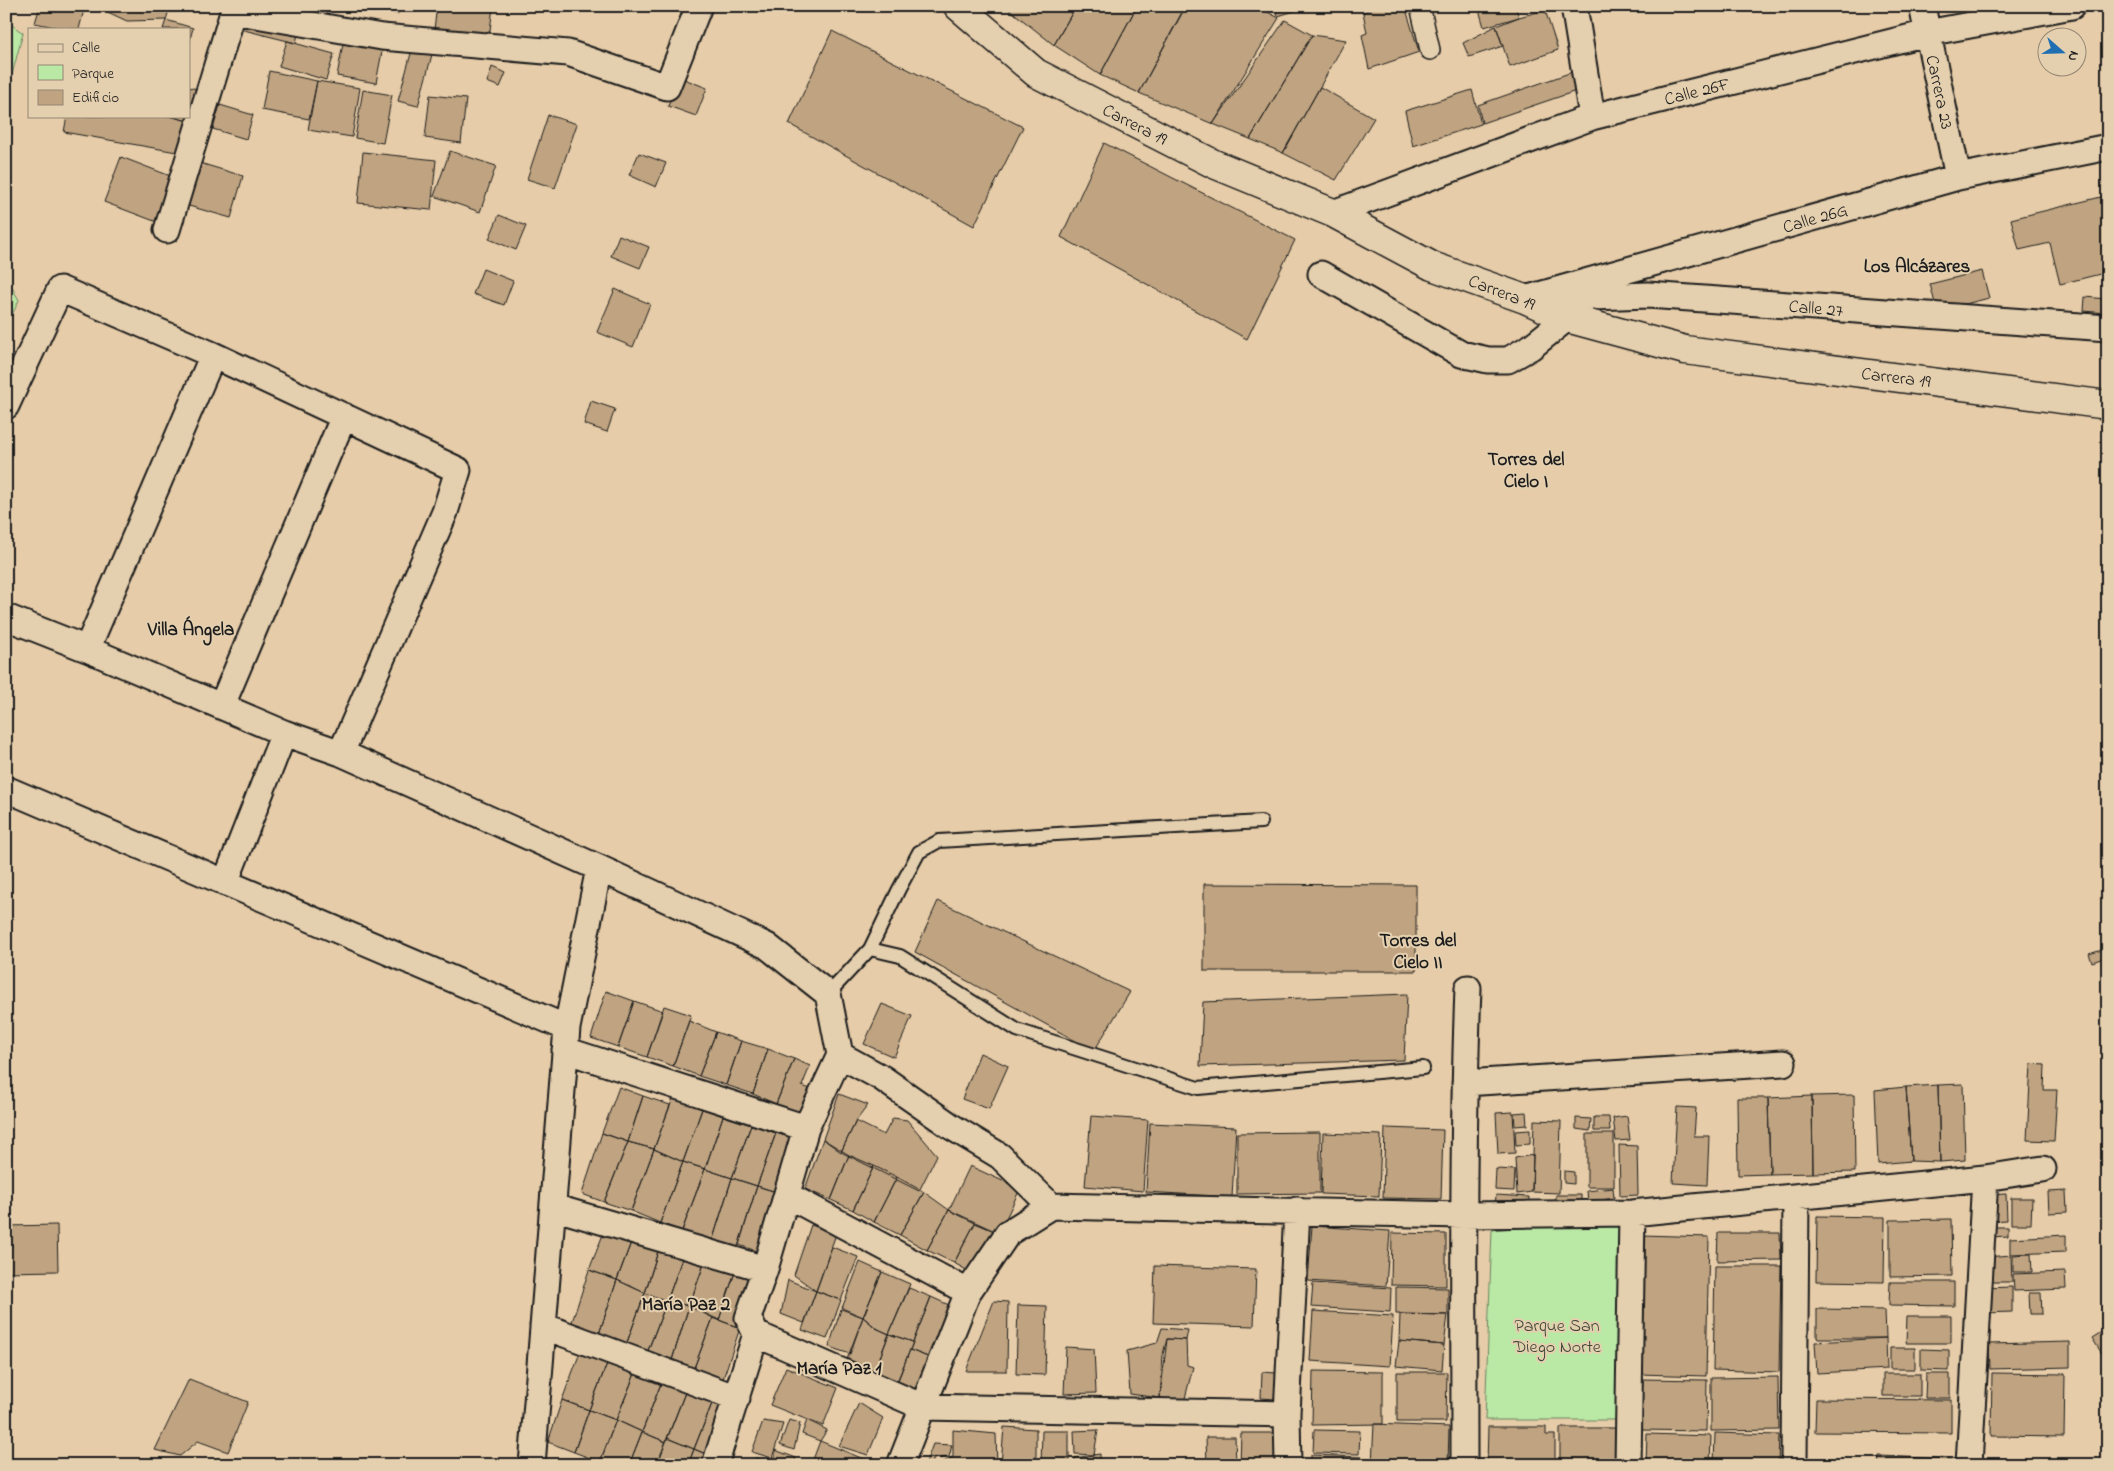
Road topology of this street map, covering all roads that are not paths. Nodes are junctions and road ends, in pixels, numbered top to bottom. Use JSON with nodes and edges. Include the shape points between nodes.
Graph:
{"nodes":[{"id":1,"x":699,"y":6,"type":"edge"},
{"id":2,"x":958,"y":6,"type":"edge"},
{"id":3,"x":1420,"y":6,"type":"edge"},
{"id":4,"x":1574,"y":6,"type":"edge"},
{"id":5,"x":1922,"y":6,"type":"edge"},
{"id":6,"x":2072,"y":6,"type":"edge"},
{"id":7,"x":234,"y":9,"type":"edge"},
{"id":8,"x":1927,"y":33,"type":"junction"},
{"id":9,"x":1430,"y":50,"type":"dead end"},
{"id":10,"x":1592,"y":117,"type":"junction"},
{"id":11,"x":2108,"y":147,"type":"edge"},
{"id":12,"x":1958,"y":177,"type":"junction"},
{"id":13,"x":1333,"y":213,"type":"junction"},
{"id":14,"x":167,"y":230,"type":"dead end"},
{"id":15,"x":1321,"y":274,"type":"dead end"},
{"id":16,"x":1525,"y":299,"type":"junction"},
{"id":17,"x":1567,"y":318,"type":"junction"},
{"id":18,"x":2108,"y":328,"type":"edge"},
{"id":19,"x":213,"y":355,"type":"junction"},
{"id":20,"x":2108,"y":405,"type":"edge"},
{"id":21,"x":6,"y":406,"type":"edge"},
{"id":22,"x":344,"y":416,"type":"junction"},
{"id":23,"x":6,"y":617,"type":"edge"},
{"id":24,"x":87,"y":649,"type":"junction"},
{"id":25,"x":222,"y":706,"type":"junction"},
{"id":26,"x":284,"y":733,"type":"junction"},
{"id":27,"x":340,"y":754,"type":"junction"},
{"id":28,"x":6,"y":789,"type":"edge"},
{"id":29,"x":1261,"y":822,"type":"dead end"},
{"id":30,"x":599,"y":868,"type":"junction"},
{"id":31,"x":225,"y":883,"type":"junction"},
{"id":32,"x":870,"y":950,"type":"junction"},
{"id":33,"x":1468,"y":988,"type":"dead end"},
{"id":34,"x":828,"y":994,"type":"junction"},
{"id":35,"x":566,"y":1039,"type":"junction"},
{"id":36,"x":840,"y":1055,"type":"junction"},
{"id":37,"x":1783,"y":1063,"type":"dead end"},
{"id":38,"x":1423,"y":1068,"type":"dead end"},
{"id":39,"x":1465,"y":1083,"type":"junction"},
{"id":40,"x":806,"y":1128,"type":"junction"},
{"id":41,"x":2043,"y":1169,"type":"dead end"},
{"id":42,"x":1985,"y":1178,"type":"junction"},
{"id":43,"x":787,"y":1195,"type":"junction"},
{"id":44,"x":1796,"y":1197,"type":"junction"},
{"id":45,"x":1051,"y":1206,"type":"junction"},
{"id":46,"x":552,"y":1207,"type":"junction"},
{"id":47,"x":1297,"y":1210,"type":"junction"},
{"id":48,"x":1632,"y":1213,"type":"junction"},
{"id":49,"x":1463,"y":1215,"type":"junction"},
{"id":50,"x":765,"y":1269,"type":"junction"},
{"id":51,"x":968,"y":1292,"type":"junction"},
{"id":52,"x":543,"y":1326,"type":"junction"},
{"id":53,"x":756,"y":1334,"type":"junction"},
{"id":54,"x":737,"y":1398,"type":"junction"},
{"id":55,"x":923,"y":1407,"type":"junction"},
{"id":56,"x":1287,"y":1414,"type":"junction"},
{"id":57,"x":532,"y":1465,"type":"edge"},
{"id":58,"x":715,"y":1465,"type":"edge"},
{"id":59,"x":900,"y":1465,"type":"edge"},
{"id":60,"x":1288,"y":1465,"type":"edge"},
{"id":61,"x":1464,"y":1465,"type":"edge"},
{"id":62,"x":1628,"y":1465,"type":"edge"},
{"id":63,"x":1794,"y":1465,"type":"edge"},
{"id":64,"x":1969,"y":1465,"type":"edge"}],
"edges":[{"from":1,"to":7,"type":"street","via":[[667,87],[568,53],[382,37]]},
{"from":2,"to":13,"type":"street","name":"Carrera 19","via":[[1036,73],[1214,164]]},
{"from":3,"to":9,"type":"street"},
{"from":4,"to":10,"type":"street"},
{"from":5,"to":8,"type":"street","name":"Carrera 23"},
{"from":6,"to":8,"type":"street","name":"Calle 26F"},
{"from":7,"to":14,"type":"street"},
{"from":8,"to":10,"type":"street","name":"Calle 26F"},
{"from":8,"to":12,"type":"street","name":"Carrera 23"},
{"from":10,"to":13,"type":"street","name":"Calle 26F"},
{"from":11,"to":12,"type":"street","name":"Calle 26G"},
{"from":12,"to":16,"type":"street","name":"Calle 26G"},
{"from":13,"to":16,"type":"street","name":"Carrera 19","via":[[1432,266]]},
{"from":15,"to":17,"type":"street","via":[[1461,354],[1488,360],[1508,360],[1531,347]]},
{"from":16,"to":17,"type":"street","name":"Carrera 19"},
{"from":16,"to":18,"type":"street","name":"Calle 27","via":[[1648,295]]},
{"from":17,"to":20,"type":"street","name":"Carrera 19","via":[[1684,350]]},
{"from":19,"to":21,"type":"street","via":[[60,289]]},
{"from":19,"to":22,"type":"street"},
{"from":19,"to":24,"type":"street"},
{"from":22,"to":25,"type":"street"},
{"from":22,"to":27,"type":"street","via":[[458,470],[445,512]]},
{"from":23,"to":24,"type":"street"},
{"from":24,"to":25,"type":"street"},
{"from":25,"to":26,"type":"street"},
{"from":26,"to":27,"type":"street"},
{"from":26,"to":31,"type":"street"},
{"from":27,"to":30,"type":"street"},
{"from":28,"to":31,"type":"street"},
{"from":29,"to":32,"type":"lane","via":[[939,841],[919,852]]},
{"from":30,"to":34,"type":"street","via":[[767,946]]},
{"from":30,"to":35,"type":"street"},
{"from":31,"to":35,"type":"street"},
{"from":32,"to":34,"type":"lane"},
{"from":32,"to":38,"type":"lane","via":[[900,956],[1017,1030],[1198,1088]]},
{"from":33,"to":39,"type":"street"},
{"from":34,"to":36,"type":"street"},
{"from":35,"to":40,"type":"street"},
{"from":35,"to":46,"type":"street"},
{"from":36,"to":40,"type":"street"},
{"from":36,"to":45,"type":"street","via":[[882,1078],[1000,1156]]},
{"from":37,"to":39,"type":"street"},
{"from":39,"to":49,"type":"street"},
{"from":40,"to":43,"type":"street"},
{"from":41,"to":42,"type":"street"},
{"from":42,"to":44,"type":"street"},
{"from":42,"to":64,"type":"street"},
{"from":43,"to":50,"type":"street"},
{"from":43,"to":51,"type":"street"},
{"from":44,"to":48,"type":"street"},
{"from":44,"to":63,"type":"street"},
{"from":45,"to":47,"type":"street"},
{"from":45,"to":51,"type":"street","via":[[1008,1233]]},
{"from":46,"to":50,"type":"street"},
{"from":46,"to":52,"type":"street"},
{"from":47,"to":49,"type":"street"},
{"from":47,"to":56,"type":"street"},
{"from":48,"to":49,"type":"street"},
{"from":48,"to":62,"type":"street"},
{"from":49,"to":61,"type":"street"},
{"from":50,"to":53,"type":"street","via":[[748,1318]]},
{"from":51,"to":55,"type":"street"},
{"from":52,"to":54,"type":"street"},
{"from":52,"to":57,"type":"street"},
{"from":53,"to":54,"type":"street"},
{"from":53,"to":55,"type":"street"},
{"from":54,"to":58,"type":"street"},
{"from":55,"to":56,"type":"street"},
{"from":55,"to":59,"type":"street"},
{"from":56,"to":60,"type":"street"}]}
